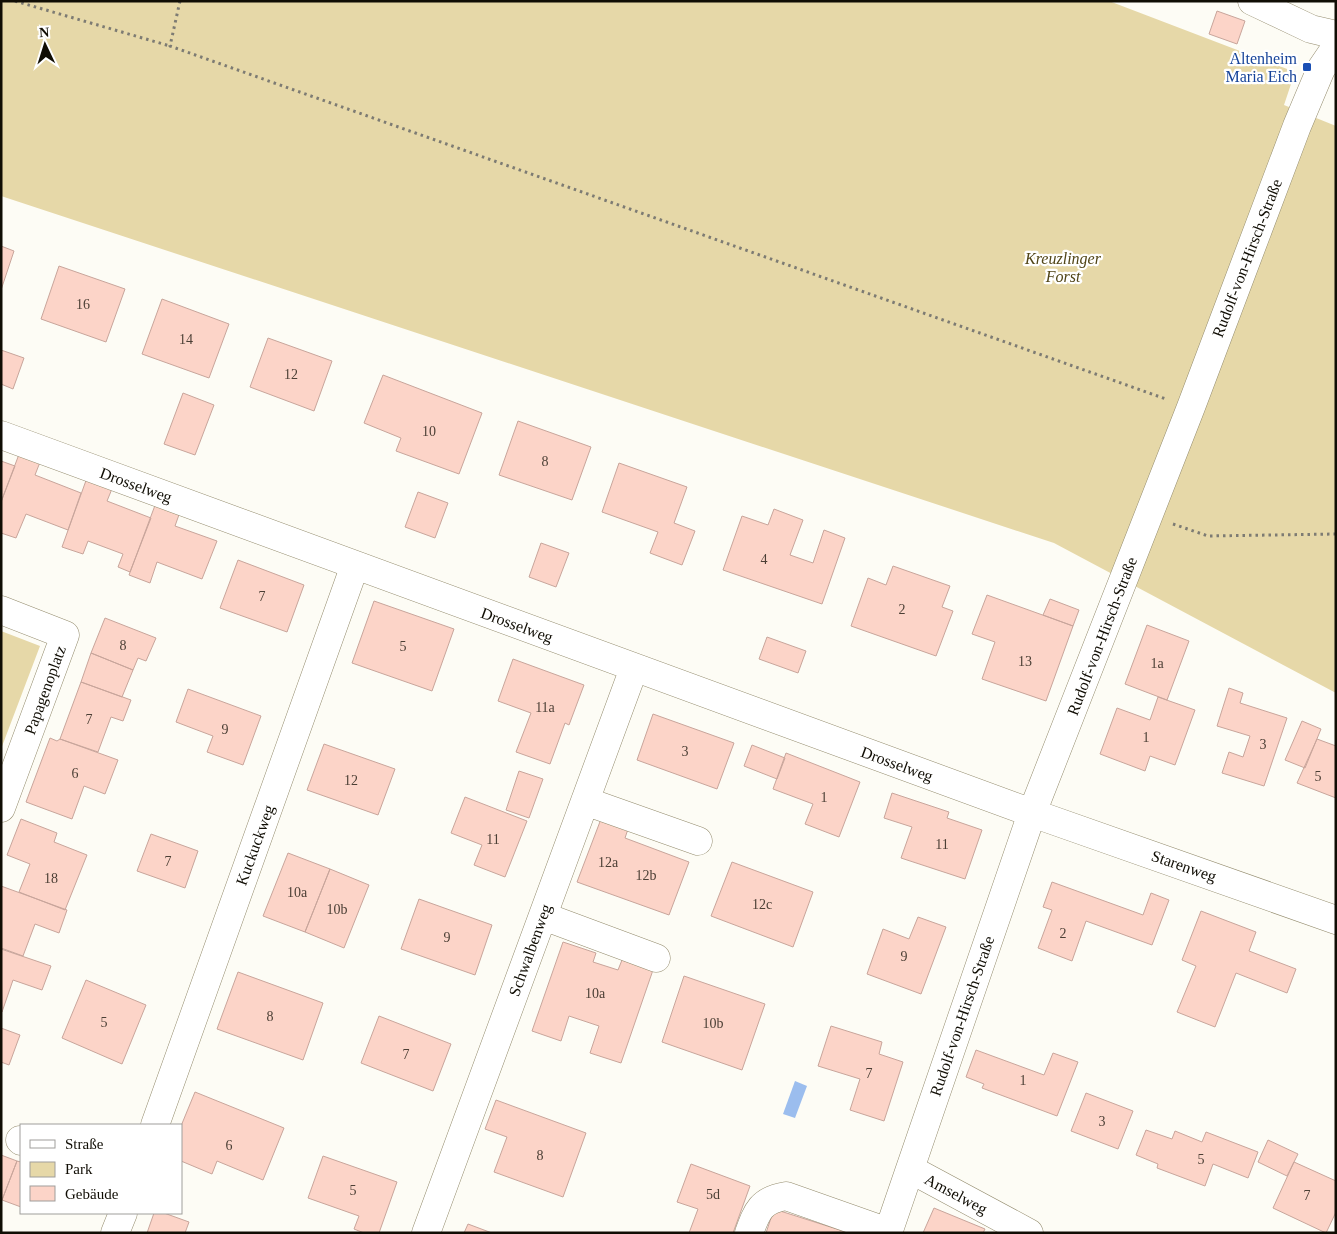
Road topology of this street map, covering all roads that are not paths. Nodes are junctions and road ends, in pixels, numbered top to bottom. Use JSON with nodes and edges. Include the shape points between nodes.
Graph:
{"nodes":[{"id":1,"x":1252,"y":1,"type":"edge"},
{"id":2,"x":1336,"y":35,"type":"edge"},
{"id":3,"x":1336,"y":47,"type":"edge"},
{"id":4,"x":1,"y":435,"type":"edge"},
{"id":5,"x":355,"y":565,"type":"junction"},
{"id":6,"x":1,"y":610,"type":"edge"},
{"id":7,"x":634,"y":668,"type":"junction"},
{"id":8,"x":585,"y":800,"type":"junction"},
{"id":9,"x":2,"y":809,"type":"edge"},
{"id":10,"x":1032,"y":813,"type":"junction"},
{"id":11,"x":698,"y":842,"type":"dead end"},
{"id":12,"x":543,"y":916,"type":"junction"},
{"id":13,"x":1336,"y":920,"type":"edge"},
{"id":14,"x":656,"y":958,"type":"dead end"},
{"id":15,"x":155,"y":1124,"type":"edge"},
{"id":16,"x":910,"y":1169,"type":"junction"},
{"id":17,"x":123,"y":1214,"type":"edge"},
{"id":18,"x":888,"y":1232,"type":"edge"},
{"id":19,"x":115,"y":1233,"type":"edge"},
{"id":20,"x":426,"y":1233,"type":"edge"},
{"id":21,"x":749,"y":1233,"type":"edge"},
{"id":22,"x":1029,"y":1233,"type":"edge"}],
"edges":[{"from":1,"to":2,"type":"street","via":[[1311,28]]},
{"from":3,"to":10,"type":"street","name":"Rudolf-von-Hirsch-Straße","via":[[1321,69],[1297,126],[1191,408]]},
{"from":4,"to":5,"type":"street","name":"Drosselweg"},
{"from":5,"to":7,"type":"street","name":"Drosselweg"},
{"from":5,"to":15,"type":"street","name":"Kuckuckweg"},
{"from":6,"to":9,"type":"street","name":"Papagenoplatz","via":[[64,634]]},
{"from":7,"to":8,"type":"street","name":"Schwalbenweg"},
{"from":7,"to":10,"type":"street","name":"Drosselweg"},
{"from":8,"to":11,"type":"street"},
{"from":8,"to":12,"type":"street","name":"Schwalbenweg"},
{"from":10,"to":13,"type":"street","name":"Starenweg"},
{"from":10,"to":16,"type":"street","name":"Rudolf-von-Hirsch-Straße"},
{"from":12,"to":14,"type":"street"},
{"from":12,"to":20,"type":"street","name":"Schwalbenweg"},
{"from":16,"to":18,"type":"street","name":"Rudolf-von-Hirsch-Straße"},
{"from":16,"to":22,"type":"street","name":"Amselweg"},
{"from":17,"to":19,"type":"street"},
{"from":18,"to":21,"type":"street","via":[[786,1196],[772,1198],[758,1210]]}]}
